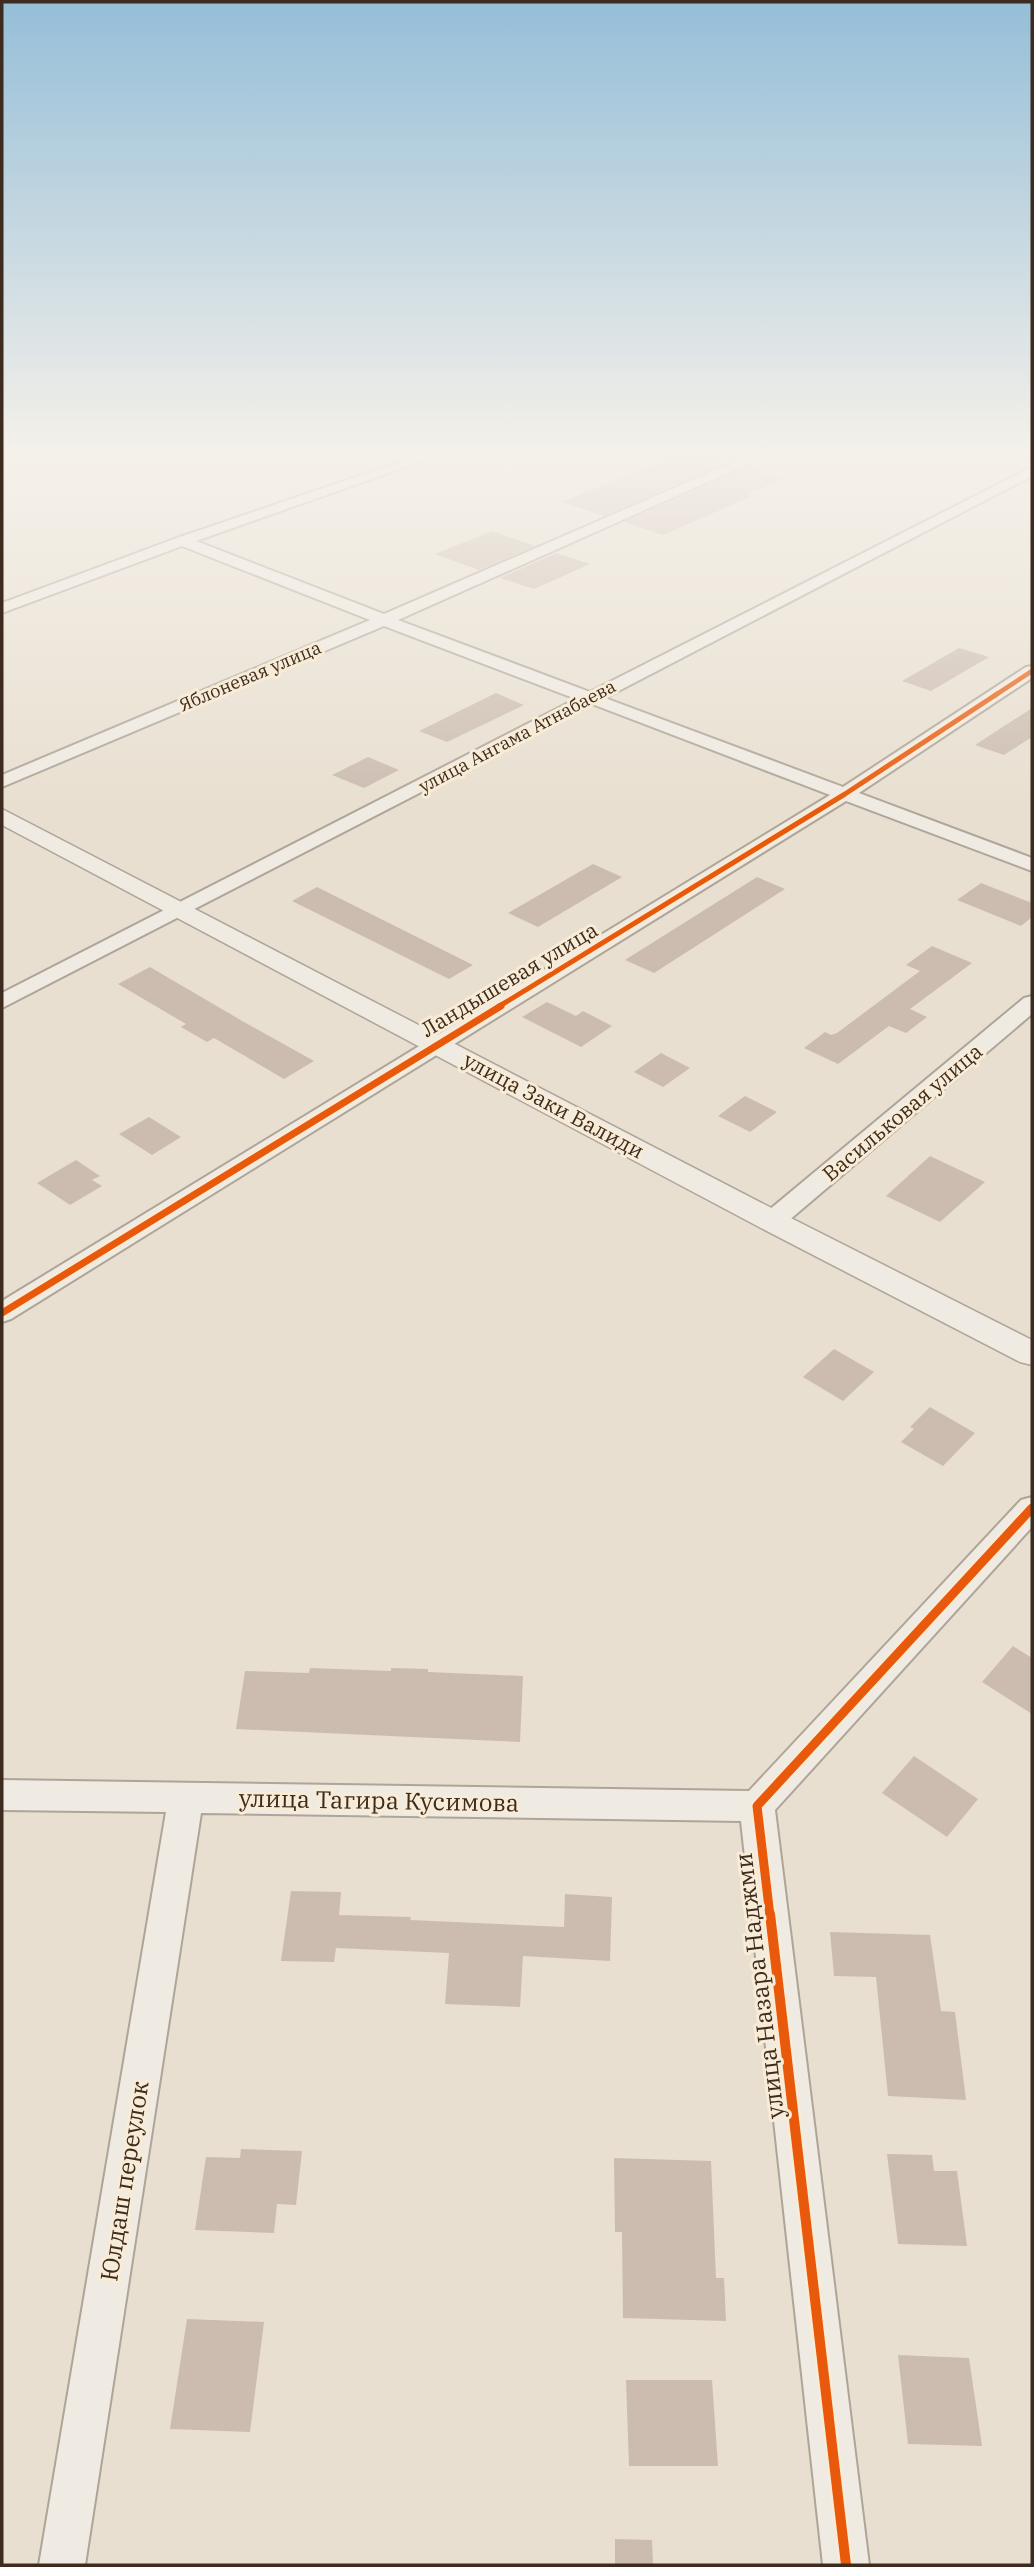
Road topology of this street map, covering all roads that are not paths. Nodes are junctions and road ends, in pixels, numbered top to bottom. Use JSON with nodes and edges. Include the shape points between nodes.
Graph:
{"nodes":[{"id":1,"x":98,"y":572,"type":"edge"},
{"id":2,"x":261,"y":572,"type":"edge"},
{"id":3,"x":494,"y":572,"type":"edge"},
{"id":4,"x":835,"y":572,"type":"edge"},
{"id":5,"x":2,"y":607,"type":"edge"},
{"id":6,"x":384,"y":620,"type":"junction"},
{"id":7,"x":1032,"y":671,"type":"edge"},
{"id":8,"x":591,"y":697,"type":"junction"},
{"id":9,"x":2,"y":782,"type":"edge"},
{"id":10,"x":845,"y":794,"type":"junction"},
{"id":11,"x":2,"y":816,"type":"edge"},
{"id":12,"x":1032,"y":865,"type":"edge"},
{"id":13,"x":178,"y":909,"type":"junction"},
{"id":14,"x":2,"y":1001,"type":"edge"},
{"id":15,"x":1032,"y":1003,"type":"edge"},
{"id":16,"x":438,"y":1043,"type":"junction"},
{"id":17,"x":772,"y":1221,"type":"junction"},
{"id":18,"x":2,"y":1313,"type":"edge"},
{"id":19,"x":1032,"y":1354,"type":"edge"},
{"id":20,"x":1032,"y":1508,"type":"edge"},
{"id":21,"x":2,"y":1795,"type":"edge"},
{"id":22,"x":186,"y":1797,"type":"junction"},
{"id":23,"x":757,"y":1805,"type":"junction"},
{"id":24,"x":62,"y":2565,"type":"edge"},
{"id":25,"x":846,"y":2565,"type":"edge"}],
"edges":[{"from":1,"to":5,"type":"street"},
{"from":2,"to":6,"type":"street"},
{"from":3,"to":6,"type":"street","name":"Яблоневая улица"},
{"from":4,"to":8,"type":"street","name":"улица Ангама Атнабаева"},
{"from":6,"to":8,"type":"street"},
{"from":6,"to":9,"type":"street","name":"Яблоневая улица"},
{"from":7,"to":10,"type":"street","name":"Ландышевая улица"},
{"from":8,"to":10,"type":"street"},
{"from":8,"to":13,"type":"street","name":"улица Ангама Атнабаева"},
{"from":10,"to":12,"type":"street"},
{"from":10,"to":16,"type":"street","name":"Ландышевая улица"},
{"from":11,"to":13,"type":"street","name":"улица Заки Валиди"},
{"from":13,"to":14,"type":"street","name":"улица Ангама Атнабаева"},
{"from":13,"to":16,"type":"street","name":"улица Заки Валиди"},
{"from":15,"to":17,"type":"street","name":"Васильковая улица"},
{"from":16,"to":17,"type":"street","name":"улица Заки Валиди"},
{"from":16,"to":18,"type":"street","name":"Ландышевая улица"},
{"from":17,"to":19,"type":"street","name":"улица Заки Валиди"},
{"from":20,"to":23,"type":"street"},
{"from":21,"to":22,"type":"street","name":"улица Тагира Кусимова"},
{"from":22,"to":23,"type":"street","name":"улица Тагира Кусимова"},
{"from":22,"to":24,"type":"street","name":"Юлдаш переулок"},
{"from":23,"to":25,"type":"street","name":"улица Назара Наджми"}]}
